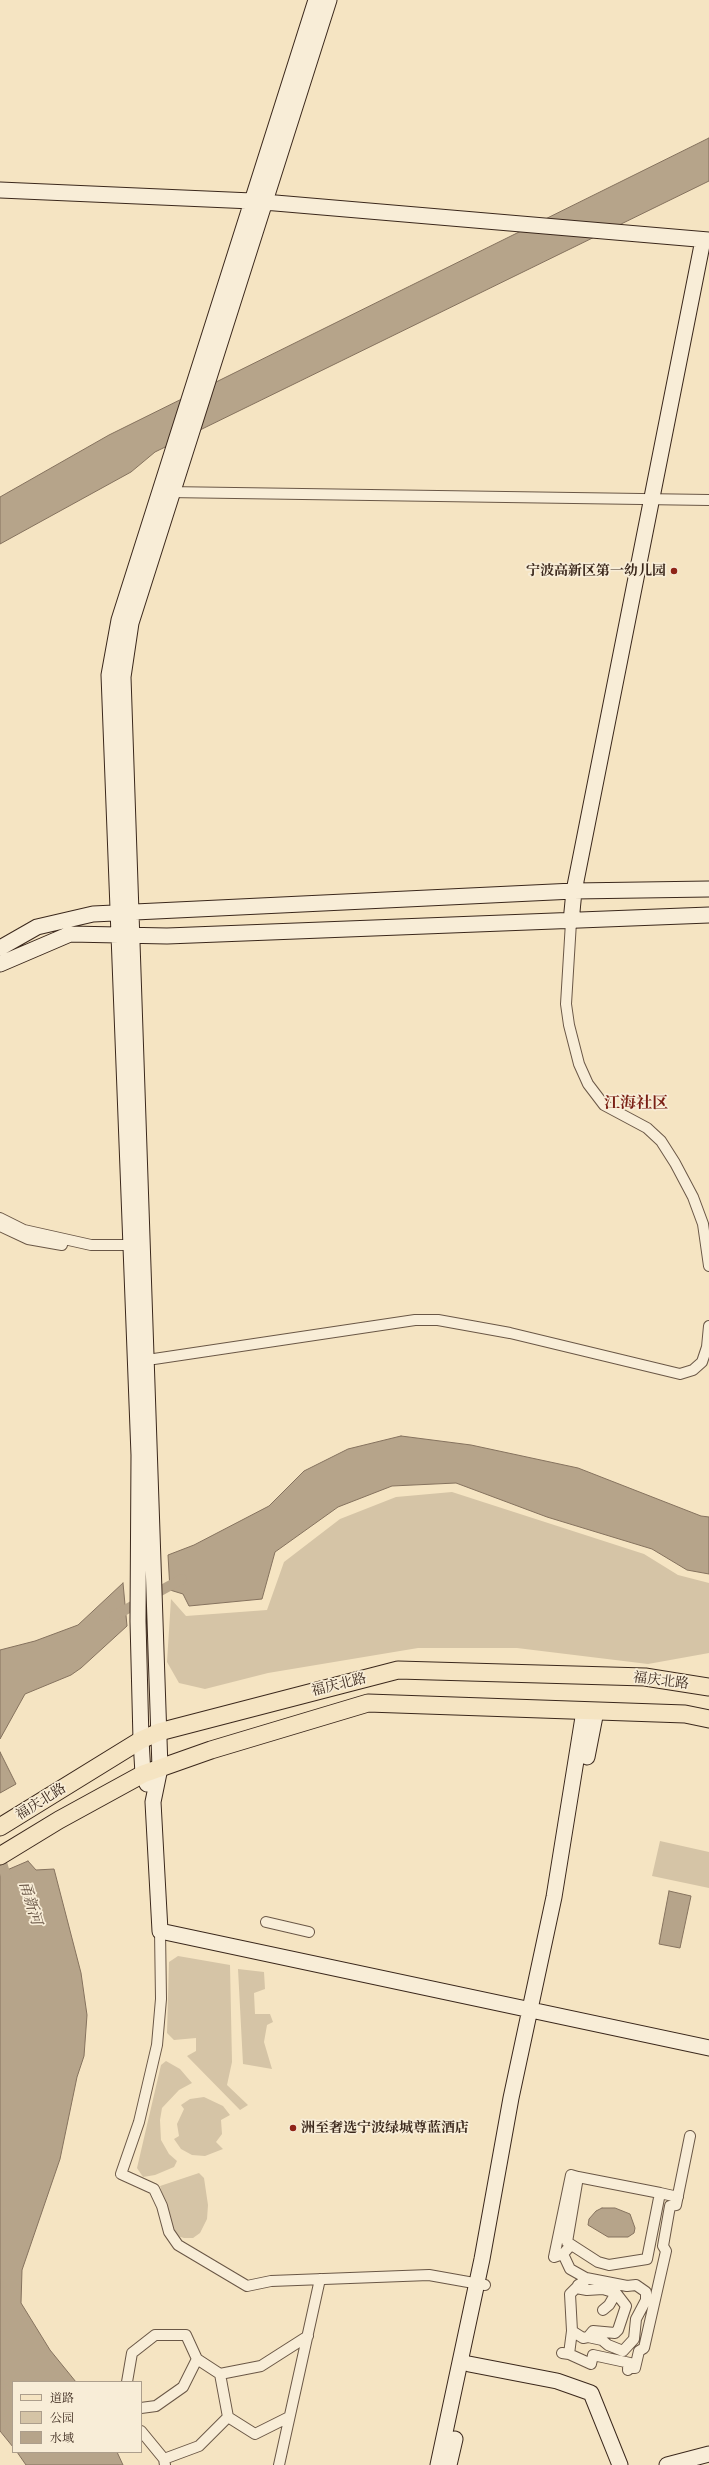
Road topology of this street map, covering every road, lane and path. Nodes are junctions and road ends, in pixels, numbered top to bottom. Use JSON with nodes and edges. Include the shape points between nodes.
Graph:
{"nodes":[{"id":1,"x":316,"y":0,"type":"edge"},
{"id":2,"x":329,"y":0,"type":"edge"},
{"id":3,"x":0,"y":190,"type":"edge"},
{"id":4,"x":258,"y":202,"type":"junction"},
{"id":5,"x":706,"y":240,"type":"edge"},
{"id":6,"x":166,"y":492,"type":"junction"},
{"id":7,"x":652,"y":499,"type":"junction"},
{"id":8,"x":709,"y":500,"type":"edge"},
{"id":9,"x":709,"y":889,"type":"edge"},
{"id":10,"x":574,"y":891,"type":"junction"},
{"id":11,"x":124,"y":914,"type":"junction"},
{"id":12,"x":709,"y":915,"type":"edge"},
{"id":13,"x":571,"y":922,"type":"junction"},
{"id":14,"x":125,"y":935,"type":"junction"},
{"id":15,"x":0,"y":948,"type":"edge"},
{"id":16,"x":0,"y":964,"type":"edge"},
{"id":17,"x":0,"y":1218,"type":"edge"},
{"id":18,"x":0,"y":1226,"type":"edge"},
{"id":19,"x":137,"y":1248,"type":"junction"},
{"id":20,"x":709,"y":1266,"type":"edge"},
{"id":21,"x":709,"y":1326,"type":"edge"},
{"id":22,"x":141,"y":1358,"type":"junction"},
{"id":23,"x":709,"y":1687,"type":"edge"},
{"id":24,"x":590,"y":1711,"type":"junction"},
{"id":25,"x":709,"y":1719,"type":"edge"},
{"id":26,"x":159,"y":1732,"type":"junction"},
{"id":27,"x":141,"y":1740,"type":"junction"},
{"id":28,"x":160,"y":1768,"type":"junction"},
{"id":29,"x":143,"y":1774,"type":"junction"},
{"id":30,"x":154,"y":1802,"type":"junction"},
{"id":31,"x":0,"y":1828,"type":"edge"},
{"id":32,"x":0,"y":1856,"type":"edge"},
{"id":33,"x":266,"y":1922,"type":"dead end"},
{"id":34,"x":160,"y":1931,"type":"junction"},
{"id":35,"x":309,"y":1932,"type":"dead end"},
{"id":36,"x":533,"y":2012,"type":"junction"},
{"id":37,"x":709,"y":2048,"type":"edge"},
{"id":38,"x":690,"y":2136,"type":"dead end"},
{"id":39,"x":578,"y":2177,"type":"junction"},
{"id":40,"x":660,"y":2193,"type":"junction"},
{"id":41,"x":678,"y":2197,"type":"junction"},
{"id":42,"x":670,"y":2206,"type":"junction"},
{"id":43,"x":571,"y":2245,"type":"junction"},
{"id":44,"x":563,"y":2254,"type":"junction"},
{"id":45,"x":652,"y":2262,"type":"dead end"},
{"id":46,"x":586,"y":2278,"type":"junction"},
{"id":47,"x":320,"y":2279,"type":"junction"},
{"id":48,"x":481,"y":2284,"type":"junction"},
{"id":49,"x":578,"y":2288,"type":"junction"},
{"id":50,"x":616,"y":2293,"type":"junction"},
{"id":51,"x":603,"y":2310,"type":"dead end"},
{"id":52,"x":572,"y":2331,"type":"junction"},
{"id":53,"x":308,"y":2336,"type":"junction"},
{"id":54,"x":588,"y":2337,"type":"junction"},
{"id":55,"x":197,"y":2359,"type":"junction"},
{"id":56,"x":469,"y":2364,"type":"junction"},
{"id":57,"x":220,"y":2374,"type":"junction"},
{"id":58,"x":127,"y":2381,"type":"edge"},
{"id":59,"x":142,"y":2408,"type":"edge"},
{"id":60,"x":228,"y":2417,"type":"junction"},
{"id":61,"x":289,"y":2417,"type":"junction"},
{"id":62,"x":142,"y":2432,"type":"edge"},
{"id":63,"x":709,"y":2454,"type":"edge"},
{"id":64,"x":164,"y":2462,"type":"edge"},
{"id":65,"x":279,"y":2465,"type":"edge"},
{"id":66,"x":438,"y":2465,"type":"edge"},
{"id":67,"x":449,"y":2465,"type":"edge"},
{"id":68,"x":620,"y":2465,"type":"edge"},
{"id":69,"x":667,"y":2465,"type":"edge"}],
"edges":[{"from":1,"to":4,"type":"main road"},
{"from":2,"to":4,"type":"main road"},
{"from":3,"to":4,"type":"main road"},
{"from":4,"to":5,"type":"main road"},
{"from":4,"to":6,"type":"main road"},
{"from":5,"to":7,"type":"main road"},
{"from":6,"to":7,"type":"street"},
{"from":6,"to":11,"type":"main road","via":[[131,624],[123,677]]},
{"from":7,"to":8,"type":"street"},
{"from":7,"to":10,"type":"main road"},
{"from":9,"to":10,"type":"main road"},
{"from":10,"to":11,"type":"main road"},
{"from":10,"to":13,"type":"main road"},
{"from":11,"to":14,"type":"main road"},
{"from":11,"to":15,"type":"main road","via":[[93,914],[37,927]]},
{"from":12,"to":13,"type":"main road"},
{"from":13,"to":14,"type":"main road","via":[[167,936]]},
{"from":13,"to":20,"type":"street","via":[[566,1004],[579,1064],[588,1084],[604,1105],[647,1128],[661,1141],[693,1197],[703,1224]]},
{"from":14,"to":16,"type":"main road","via":[[70,934]]},
{"from":14,"to":19,"type":"main road"},
{"from":17,"to":19,"type":"street","via":[[24,1230],[91,1245]]},
{"from":18,"to":19,"type":"street","via":[[28,1240],[101,1251]]},
{"from":19,"to":22,"type":"main road"},
{"from":21,"to":22,"type":"street","via":[[707,1347],[702,1362],[693,1370],[680,1374],[510,1333],[438,1320],[415,1320]]},
{"from":22,"to":26,"type":"main road","via":[[154,1571]]},
{"from":22,"to":27,"type":"main road","via":[[138,1580]]},
{"from":23,"to":26,"type":"main road","name":"福庆北路","via":[[645,1677],[398,1670]]},
{"from":24,"to":25,"type":"main road","name":"福庆北路","via":[[685,1714]]},
{"from":24,"to":28,"type":"main road","name":"福庆北路","via":[[368,1703]]},
{"from":24,"to":36,"type":"main road"},
{"from":26,"to":27,"type":"main road","name":"福庆北路"},
{"from":26,"to":28,"type":"main road"},
{"from":27,"to":29,"type":"main road"},
{"from":27,"to":31,"type":"main road","name":"福庆北路"},
{"from":28,"to":29,"type":"main road","name":"福庆北路"},
{"from":28,"to":30,"type":"main road"},
{"from":29,"to":30,"type":"main road"},
{"from":29,"to":32,"type":"main road","name":"福庆北路"},
{"from":30,"to":34,"type":"main road"},
{"from":33,"to":35,"type":"street"},
{"from":34,"to":36,"type":"main road"},
{"from":34,"to":47,"type":"street","via":[[161,1999],[157,2045],[139,2122],[121,2174],[154,2189],[169,2232],[178,2245],[247,2286],[271,2281]]},
{"from":36,"to":37,"type":"main road"},
{"from":36,"to":48,"type":"main road"},
{"from":38,"to":41,"type":"street"},
{"from":39,"to":40,"type":"street"},
{"from":39,"to":43,"type":"street","via":[[567,2242]]},
{"from":39,"to":44,"type":"street","via":[[571,2175],[554,2257]]},
{"from":40,"to":41,"type":"street"},
{"from":40,"to":43,"type":"street","via":[[647,2258],[609,2265],[598,2262]]},
{"from":41,"to":42,"type":"street","via":[[676,2205]]},
{"from":42,"to":45,"type":"street","via":[[664,2205]]},
{"from":42,"to":52,"type":"street","via":[[663,2246],[666,2251],[644,2348],[639,2351],[635,2368],[628,2371],[630,2363],[593,2355],[591,2364],[566,2353]]},
{"from":43,"to":44,"type":"street"},
{"from":44,"to":46,"type":"street","via":[[570,2270]]},
{"from":46,"to":49,"type":"street"},
{"from":46,"to":54,"type":"street","via":[[641,2287],[646,2292],[646,2300],[636,2319],[634,2339],[623,2351],[602,2340]]},
{"from":47,"to":48,"type":"street","via":[[429,2275]]},
{"from":47,"to":53,"type":"street"},
{"from":48,"to":56,"type":"main road"},
{"from":48,"to":66,"type":"main road"},
{"from":49,"to":50,"type":"street","via":[[603,2289]]},
{"from":49,"to":52,"type":"street","via":[[570,2294]]},
{"from":50,"to":51,"type":"street"},
{"from":50,"to":54,"type":"street","via":[[626,2306],[618,2330],[615,2333],[593,2331]]},
{"from":52,"to":54,"type":"street","via":[[583,2338]]},
{"from":53,"to":57,"type":"street","via":[[261,2366]]},
{"from":53,"to":61,"type":"street"},
{"from":55,"to":57,"type":"street"},
{"from":55,"to":58,"type":"street","via":[[186,2335],[155,2335],[132,2353]]},
{"from":55,"to":59,"type":"street","via":[[183,2387],[156,2406]]},
{"from":56,"to":67,"type":"main road"},
{"from":56,"to":68,"type":"main road","via":[[557,2381],[591,2393]]},
{"from":57,"to":60,"type":"street"},
{"from":60,"to":61,"type":"street","via":[[255,2434]]},
{"from":60,"to":64,"type":"street","via":[[199,2446]]},
{"from":61,"to":65,"type":"street"},
{"from":62,"to":64,"type":"street"},
{"from":63,"to":69,"type":"main road"}]}
